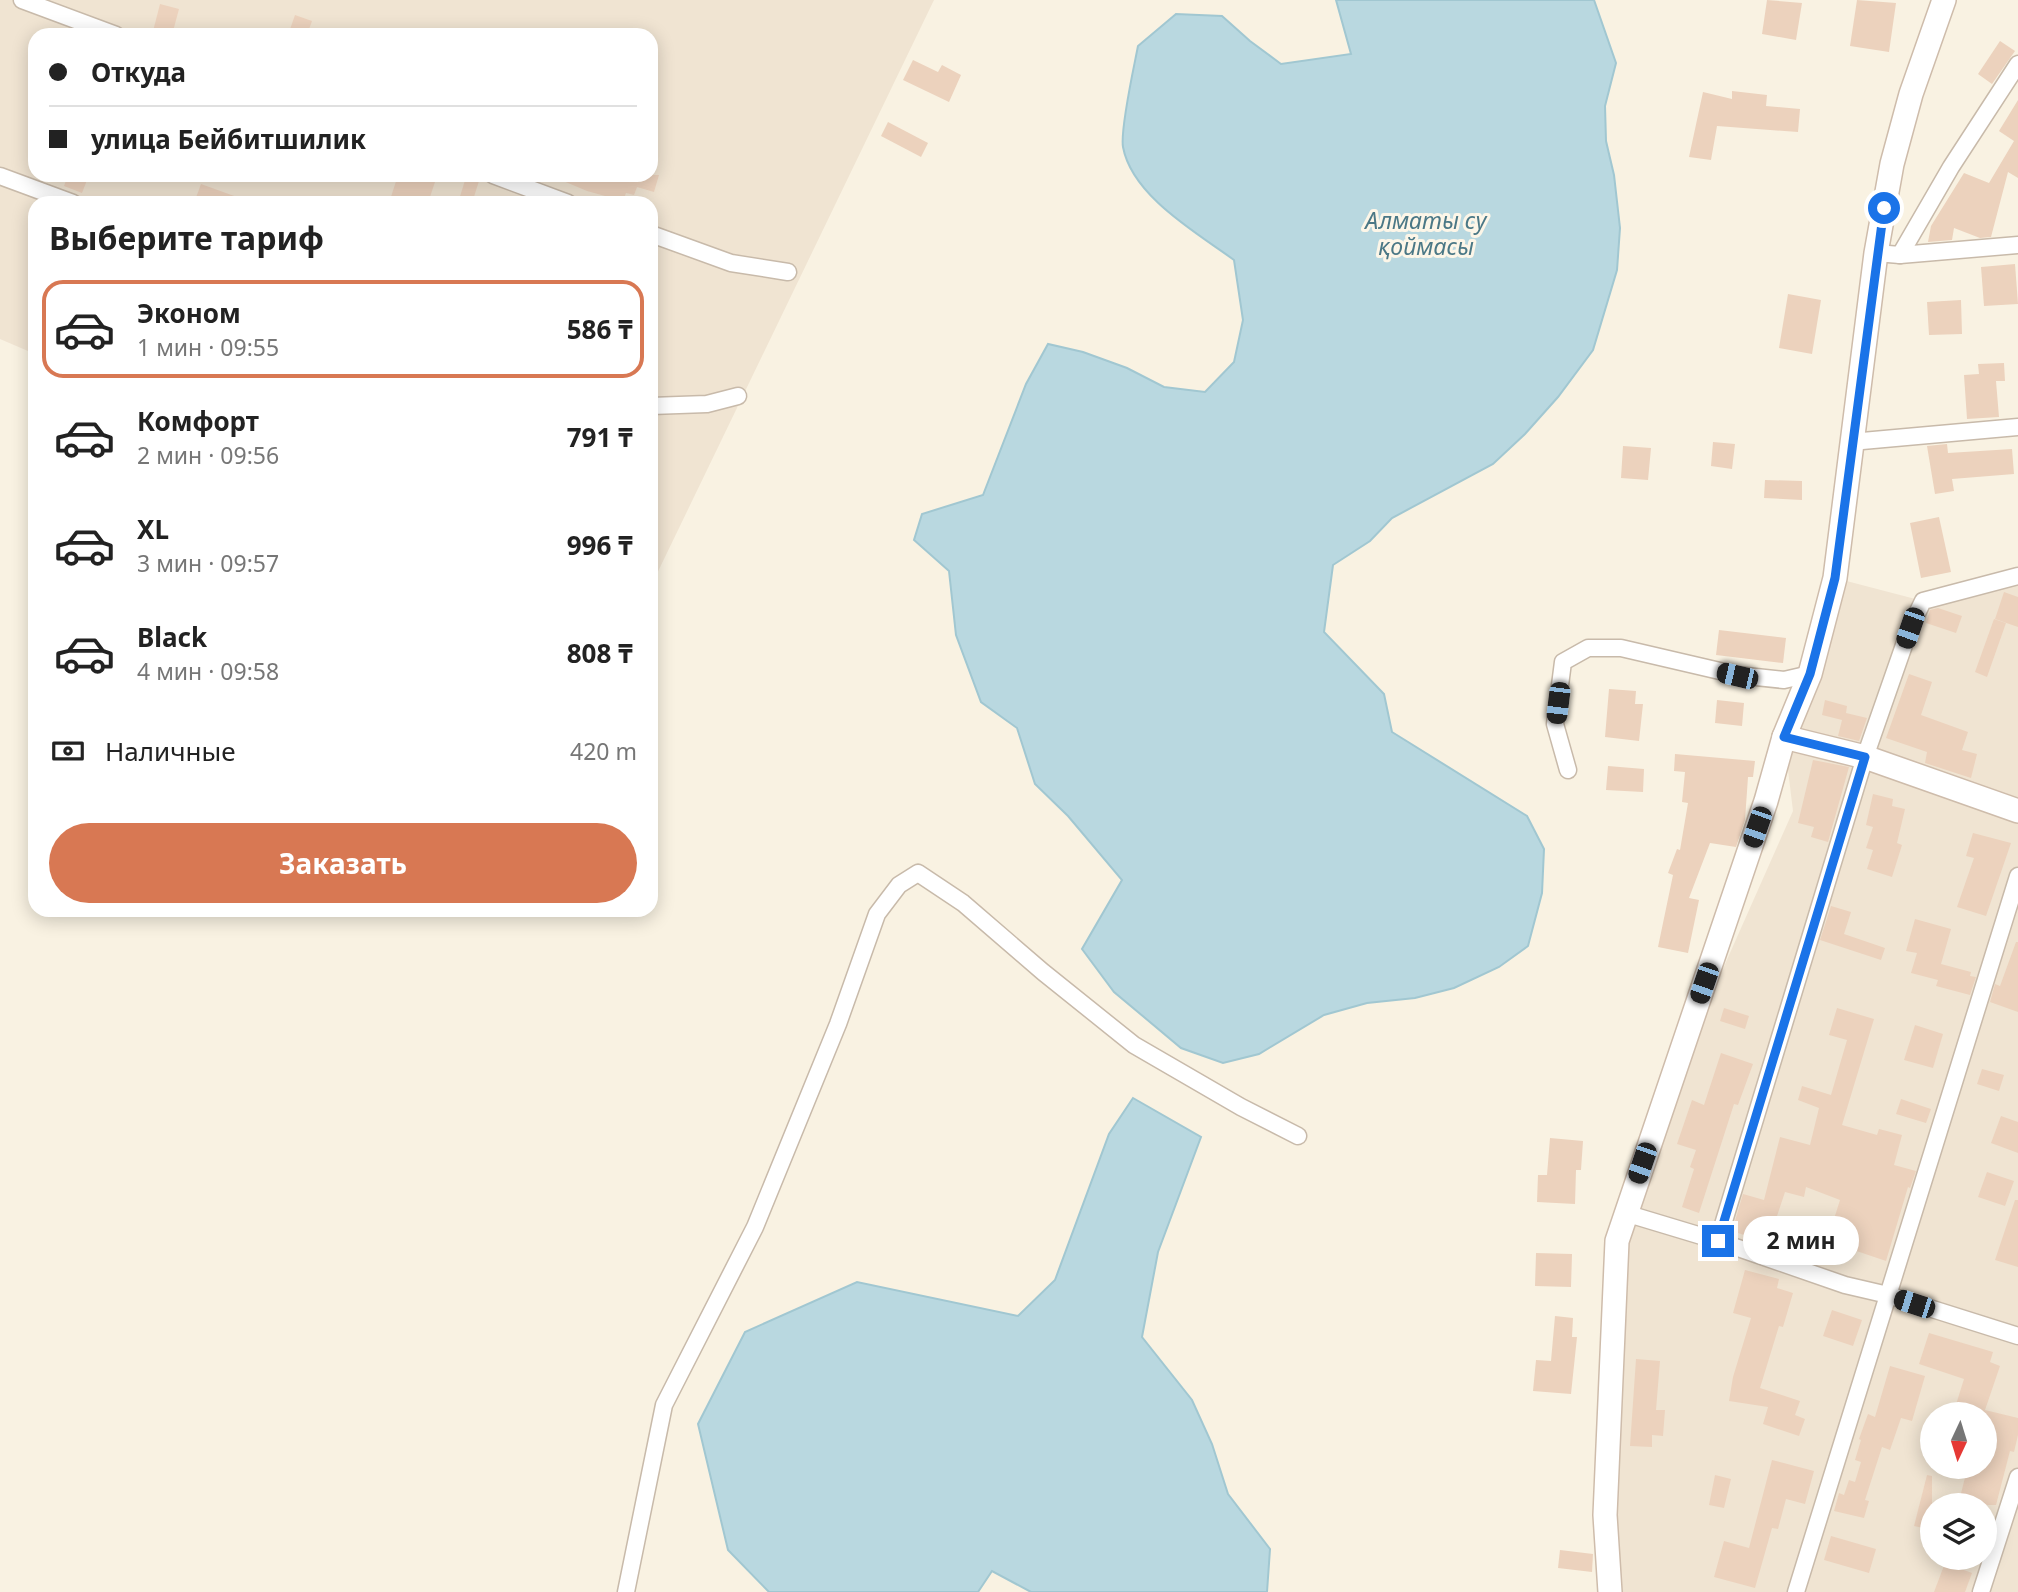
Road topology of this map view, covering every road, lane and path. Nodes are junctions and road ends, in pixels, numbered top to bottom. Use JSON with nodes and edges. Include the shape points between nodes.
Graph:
{"nodes":[{"id":1,"x":22,"y":0,"type":"edge"},
{"id":2,"x":1944,"y":0,"type":"edge"},
{"id":3,"x":97,"y":28,"type":"edge"},
{"id":4,"x":2018,"y":64,"type":"edge"},
{"id":5,"x":2011,"y":89,"type":"edge"},
{"id":6,"x":0,"y":176,"type":"edge"},
{"id":7,"x":512,"y":182,"type":"edge"},
{"id":8,"x":55,"y":196,"type":"edge"},
{"id":9,"x":549,"y":196,"type":"edge"},
{"id":10,"x":658,"y":237,"type":"edge"},
{"id":11,"x":2018,"y":246,"type":"edge"},
{"id":12,"x":1876,"y":253,"type":"junction"},
{"id":13,"x":1900,"y":255,"type":"junction"},
{"id":14,"x":788,"y":272,"type":"dead end"},
{"id":15,"x":738,"y":396,"type":"dead end"},
{"id":16,"x":658,"y":406,"type":"edge"},
{"id":17,"x":2018,"y":427,"type":"edge"},
{"id":18,"x":1851,"y":442,"type":"junction"},
{"id":19,"x":2018,"y":576,"type":"edge"},
{"id":20,"x":1810,"y":674,"type":"junction"},
{"id":21,"x":1784,"y":737,"type":"junction"},
{"id":22,"x":1865,"y":757,"type":"junction"},
{"id":23,"x":1568,"y":770,"type":"dead end"},
{"id":24,"x":2018,"y":811,"type":"edge"},
{"id":25,"x":2018,"y":876,"type":"edge"},
{"id":26,"x":1298,"y":1136,"type":"dead end"},
{"id":27,"x":1625,"y":1213,"type":"junction"},
{"id":28,"x":1718,"y":1241,"type":"junction"},
{"id":29,"x":1888,"y":1295,"type":"junction"},
{"id":30,"x":2018,"y":1336,"type":"edge"},
{"id":31,"x":2018,"y":1478,"type":"edge"},
{"id":32,"x":626,"y":1592,"type":"edge"},
{"id":33,"x":1610,"y":1592,"type":"edge"},
{"id":34,"x":1796,"y":1592,"type":"edge"},
{"id":35,"x":1981,"y":1592,"type":"edge"}],
"edges":[{"from":1,"to":3,"type":"street"},
{"from":2,"to":12,"type":"street","via":[[1892,164]]},
{"from":4,"to":5,"type":"street"},
{"from":5,"to":13,"type":"street","via":[[1951,167]]},
{"from":6,"to":8,"type":"street"},
{"from":7,"to":9,"type":"street"},
{"from":10,"to":14,"type":"street","via":[[731,263]]},
{"from":11,"to":13,"type":"street"},
{"from":12,"to":13,"type":"street"},
{"from":12,"to":18,"type":"street"},
{"from":15,"to":16,"type":"street","via":[[707,404]]},
{"from":17,"to":18,"type":"street"},
{"from":18,"to":20,"type":"street","via":[[1835,578]]},
{"from":19,"to":22,"type":"street","via":[[1923,601]]},
{"from":20,"to":21,"type":"street"},
{"from":20,"to":23,"type":"street","via":[[1784,680],[1737,676],[1621,648],[1588,648],[1563,662],[1555,724]]},
{"from":21,"to":22,"type":"street"},
{"from":21,"to":27,"type":"street","via":[[1766,802]]},
{"from":22,"to":24,"type":"street"},
{"from":22,"to":28,"type":"street"},
{"from":25,"to":29,"type":"street"},
{"from":26,"to":32,"type":"street","via":[[1134,1045],[963,903],[918,873],[899,885],[877,915],[755,1227],[664,1405]]},
{"from":27,"to":28,"type":"street"},
{"from":27,"to":33,"type":"street","via":[[1617,1241],[1605,1515]]},
{"from":28,"to":29,"type":"street"},
{"from":29,"to":30,"type":"street"},
{"from":29,"to":34,"type":"street"},
{"from":31,"to":35,"type":"street"}]}
